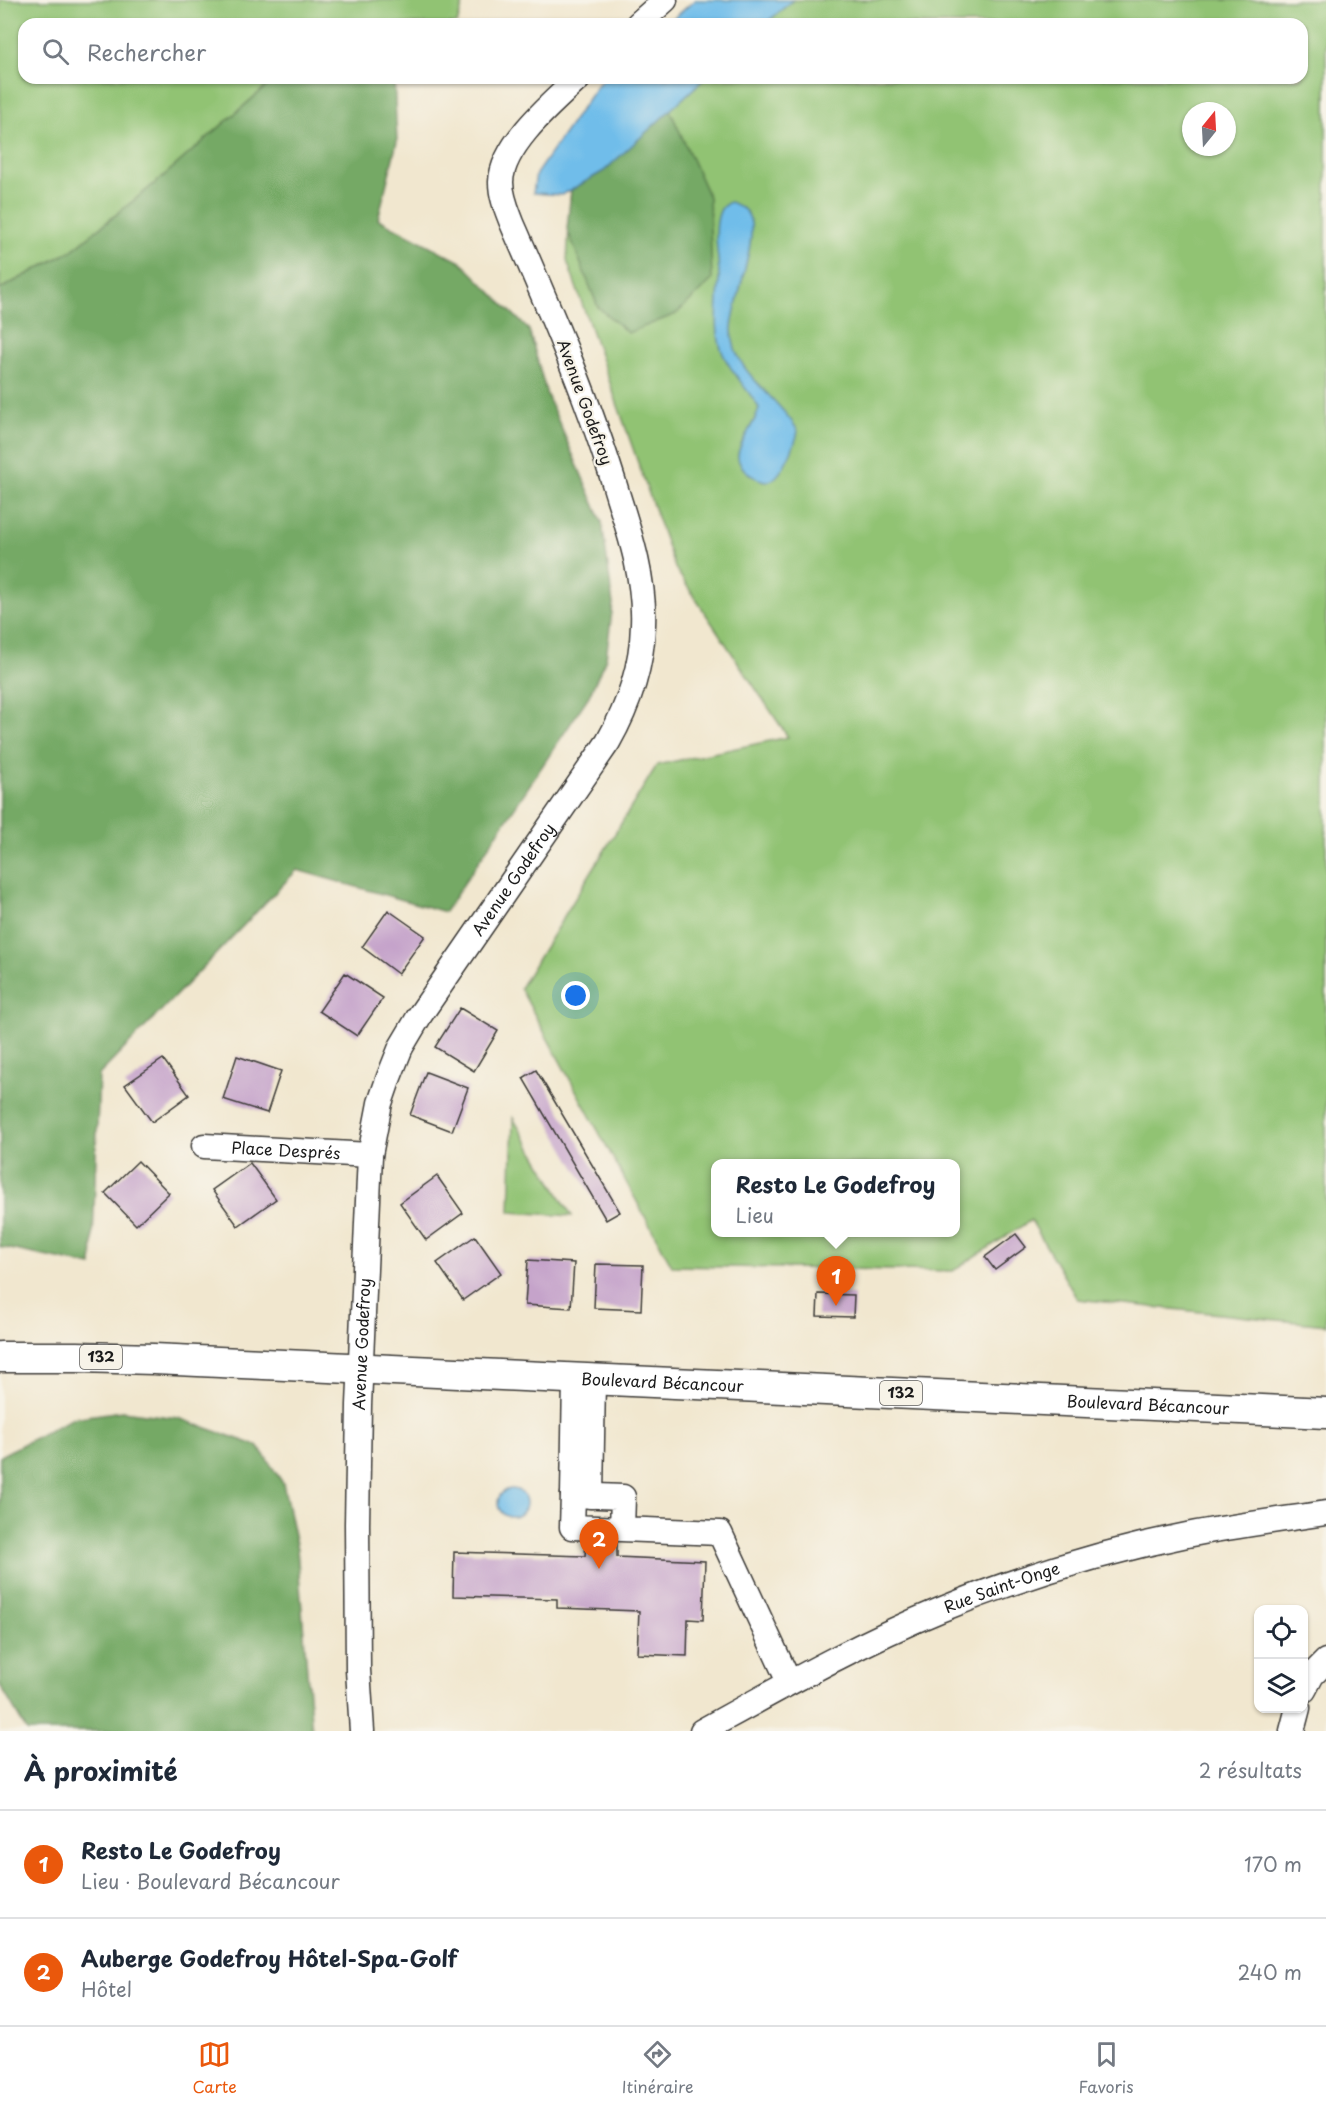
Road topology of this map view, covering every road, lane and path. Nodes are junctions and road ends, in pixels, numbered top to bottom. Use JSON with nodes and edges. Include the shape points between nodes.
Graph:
{"nodes":[{"id":1,"x":665,"y":0,"type":"edge"},
{"id":2,"x":645,"y":18,"type":"edge"},
{"id":3,"x":573,"y":84,"type":"edge"},
{"id":4,"x":204,"y":1146,"type":"dead end"},
{"id":5,"x":370,"y":1155,"type":"junction"},
{"id":6,"x":0,"y":1358,"type":"edge"},
{"id":7,"x":361,"y":1370,"type":"junction"},
{"id":8,"x":584,"y":1379,"type":"junction"},
{"id":9,"x":1326,"y":1413,"type":"edge"},
{"id":10,"x":582,"y":1495,"type":"junction"},
{"id":11,"x":1326,"y":1513,"type":"edge"},
{"id":12,"x":622,"y":1529,"type":"junction"},
{"id":13,"x":1326,"y":1661,"type":"edge"},
{"id":14,"x":789,"y":1682,"type":"junction"},
{"id":15,"x":1308,"y":1682,"type":"edge"},
{"id":16,"x":1297,"y":1713,"type":"edge"},
{"id":17,"x":362,"y":1731,"type":"edge"},
{"id":18,"x":702,"y":1731,"type":"edge"},
{"id":19,"x":1292,"y":1731,"type":"edge"}],
"edges":[{"from":1,"to":2,"type":"street"},
{"from":3,"to":5,"type":"street","name":"Avenue Godefroy","via":[[517,143],[505,163],[501,187],[512,223],[584,392],[627,524],[642,596],[643,637],[621,718],[600,755],[406,1039],[384,1090]]},
{"from":4,"to":5,"type":"street","name":"Place Després"},
{"from":5,"to":7,"type":"street","name":"Avenue Godefroy"},
{"from":6,"to":7,"type":"main road","name":"Boulevard Bécancour","number":"132","via":[[106,1358]]},
{"from":7,"to":8,"type":"main road","name":"Boulevard Bécancour","number":"132"},
{"from":7,"to":17,"type":"street","name":"Avenue Godefroy","via":[[357,1619]]},
{"from":8,"to":9,"type":"main road","name":"Boulevard Bécancour","number":"132"},
{"from":8,"to":10,"type":"street"},
{"from":10,"to":12,"type":"street","via":[[623,1497]]},
{"from":10,"to":12,"type":"street","via":[[572,1527]]},
{"from":11,"to":14,"type":"street","name":"Rue Saint-Onge","via":[[1178,1537],[1038,1574],[924,1616]]},
{"from":12,"to":14,"type":"street","via":[[720,1533]]},
{"from":13,"to":15,"type":"street"},
{"from":14,"to":18,"type":"street","name":"Rue Saint-Onge"},
{"from":16,"to":19,"type":"street"}]}
